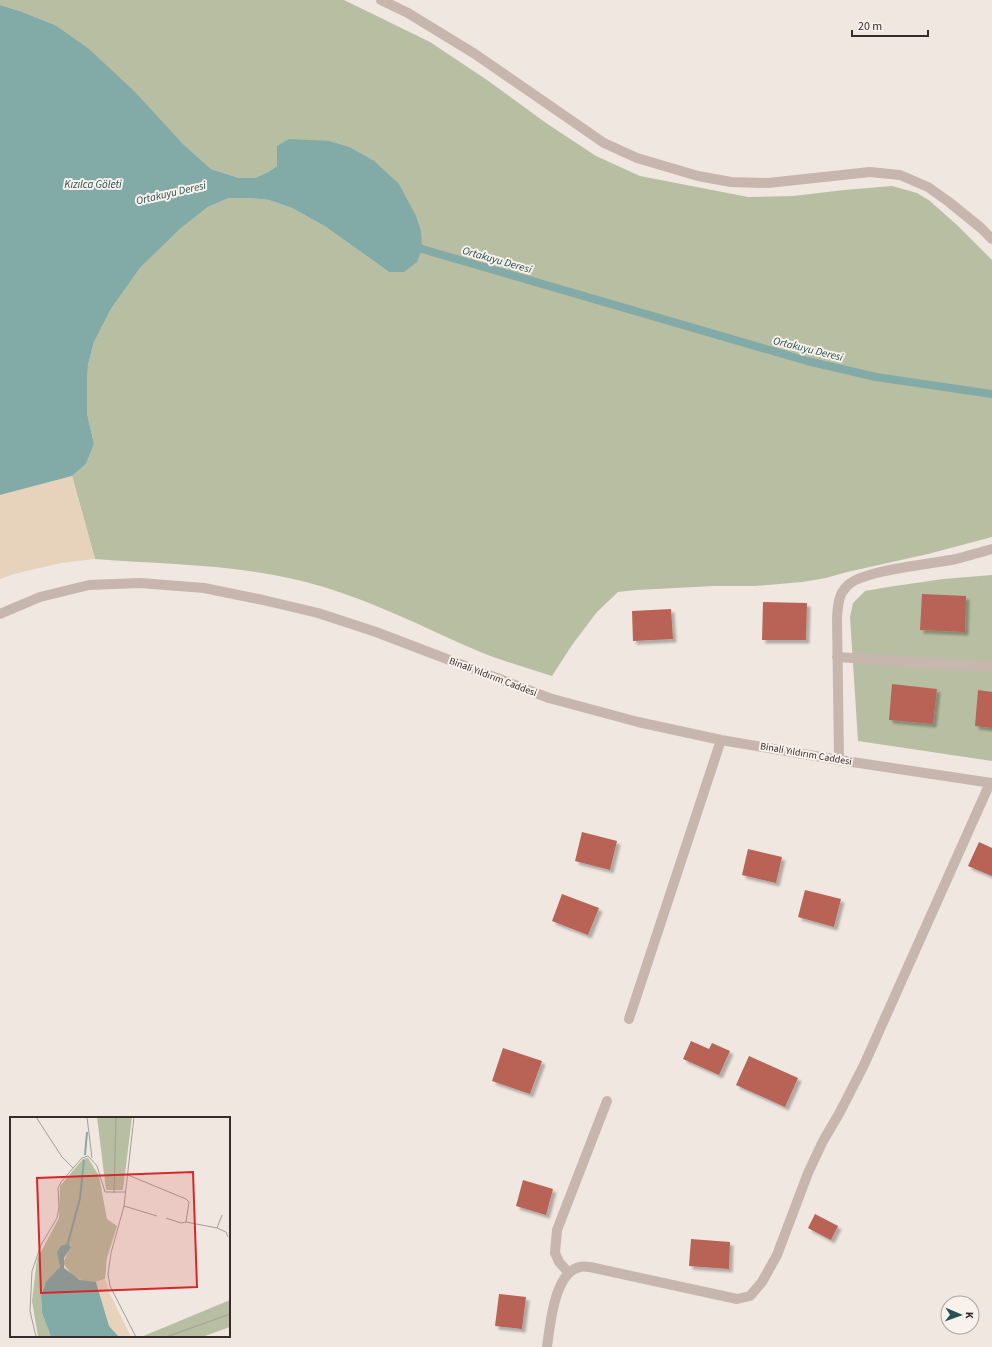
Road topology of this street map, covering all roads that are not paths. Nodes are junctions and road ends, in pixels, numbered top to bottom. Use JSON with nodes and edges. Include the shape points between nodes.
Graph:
{"nodes":[{"id":1,"x":381,"y":0,"type":"edge"},
{"id":2,"x":992,"y":239,"type":"edge"},
{"id":3,"x":992,"y":549,"type":"edge"},
{"id":4,"x":0,"y":614,"type":"edge"},
{"id":5,"x":837,"y":657,"type":"junction"},
{"id":6,"x":992,"y":667,"type":"edge"},
{"id":7,"x":721,"y":740,"type":"junction"},
{"id":8,"x":839,"y":760,"type":"junction"},
{"id":9,"x":991,"y":783,"type":"edge"},
{"id":10,"x":629,"y":1019,"type":"dead end"},
{"id":11,"x":607,"y":1101,"type":"dead end"},
{"id":12,"x":569,"y":1273,"type":"junction"},
{"id":13,"x":547,"y":1347,"type":"edge"}],
"edges":[{"from":1,"to":2,"type":"street","via":[[408,13],[475,54],[604,143],[637,158],[698,176],[731,182],[768,183],[870,172],[900,175],[928,187]]},
{"from":3,"to":5,"type":"street","via":[[956,559],[860,577],[847,586],[839,598],[836,618]]},
{"from":4,"to":7,"type":"street","name":"Binali Yıldırım Caddesi","via":[[40,597],[89,585],[140,583],[204,588],[318,613],[376,632],[549,698],[638,722]]},
{"from":5,"to":6,"type":"street"},
{"from":5,"to":8,"type":"street"},
{"from":7,"to":8,"type":"street","name":"Binali Yıldırım Caddesi"},
{"from":7,"to":10,"type":"street"},
{"from":8,"to":9,"type":"street","name":"Binali Yıldırım Caddesi"},
{"from":9,"to":12,"type":"street","via":[[861,1071],[808,1173],[777,1255],[762,1282],[750,1296],[737,1299],[590,1267],[580,1267]]},
{"from":11,"to":12,"type":"street","via":[[557,1230],[555,1253]]},
{"from":12,"to":13,"type":"street","via":[[561,1283],[555,1300]]}]}
